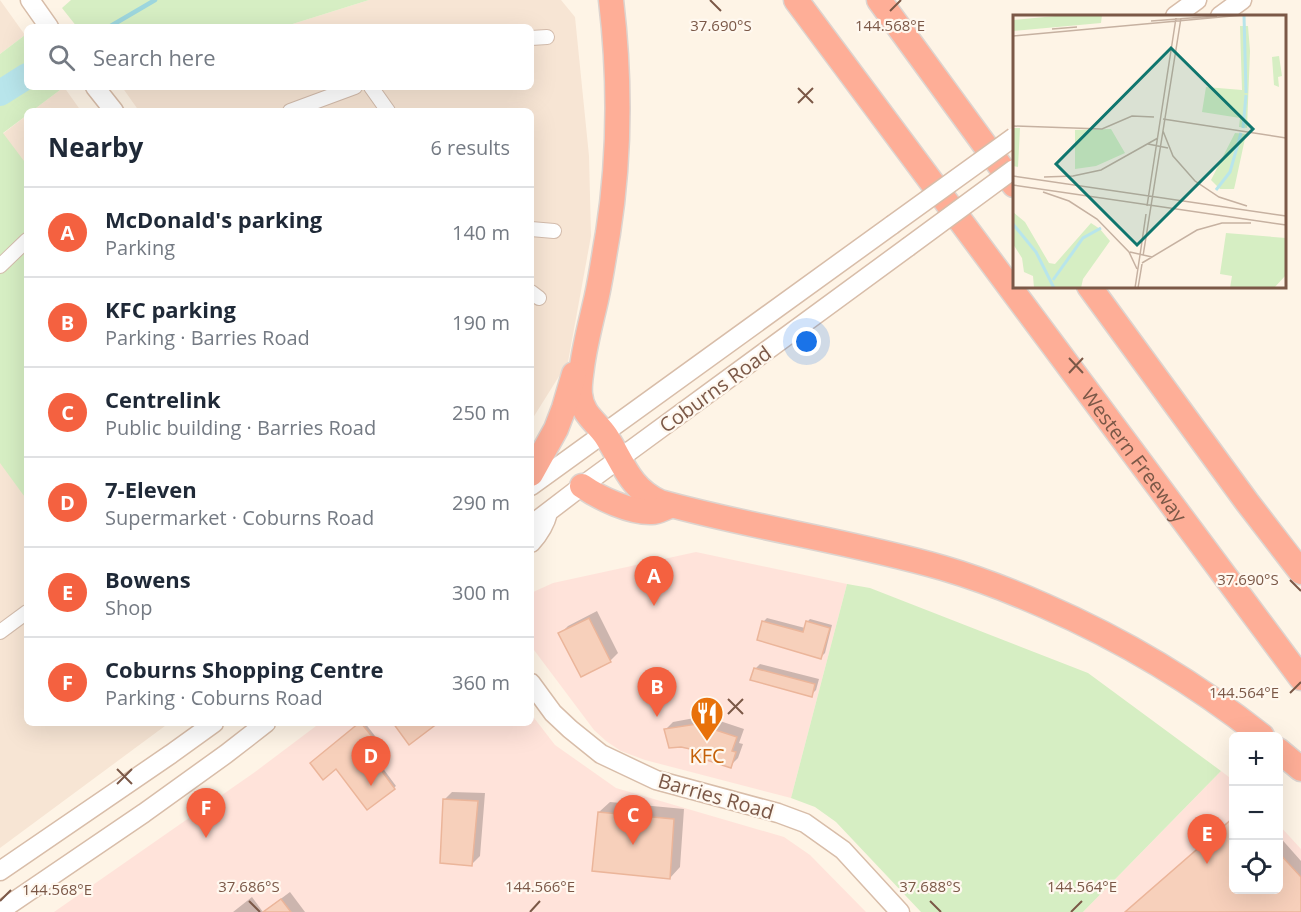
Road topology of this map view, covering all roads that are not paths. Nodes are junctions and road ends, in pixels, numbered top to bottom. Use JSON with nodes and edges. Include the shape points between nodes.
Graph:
{"nodes":[{"id":1,"x":30,"y":0,"type":"edge"},
{"id":2,"x":611,"y":0,"type":"edge"},
{"id":3,"x":796,"y":0,"type":"edge"},
{"id":4,"x":879,"y":0,"type":"edge"},
{"id":5,"x":1197,"y":0,"type":"edge"},
{"id":6,"x":1242,"y":0,"type":"edge"},
{"id":7,"x":1176,"y":15,"type":"edge"},
{"id":8,"x":1221,"y":15,"type":"edge"},
{"id":9,"x":47,"y":24,"type":"edge"},
{"id":10,"x":547,"y":37,"type":"dead end"},
{"id":11,"x":534,"y":39,"type":"edge"},
{"id":12,"x":97,"y":90,"type":"edge"},
{"id":13,"x":347,"y":90,"type":"edge"},
{"id":14,"x":373,"y":90,"type":"edge"},
{"id":15,"x":112,"y":108,"type":"edge"},
{"id":16,"x":298,"y":108,"type":"edge"},
{"id":17,"x":386,"y":108,"type":"edge"},
{"id":18,"x":1013,"y":138,"type":"edge"},
{"id":19,"x":1013,"y":169,"type":"edge"},
{"id":20,"x":1013,"y":183,"type":"edge"},
{"id":21,"x":534,"y":229,"type":"edge"},
{"id":22,"x":554,"y":231,"type":"dead end"},
{"id":23,"x":24,"y":243,"type":"edge"},
{"id":24,"x":0,"y":266,"type":"edge"},
{"id":25,"x":1090,"y":288,"type":"edge"},
{"id":26,"x":586,"y":341,"type":"junction"},
{"id":27,"x":605,"y":434,"type":"junction"},
{"id":28,"x":619,"y":459,"type":"junction"},
{"id":29,"x":534,"y":468,"type":"edge"},
{"id":30,"x":534,"y":484,"type":"edge"},
{"id":31,"x":582,"y":486,"type":"junction"},
{"id":32,"x":672,"y":505,"type":"junction"},
{"id":33,"x":548,"y":511,"type":"junction"},
{"id":34,"x":534,"y":523,"type":"edge"},
{"id":35,"x":534,"y":540,"type":"edge"},
{"id":36,"x":1301,"y":572,"type":"edge"},
{"id":37,"x":24,"y":614,"type":"edge"},
{"id":38,"x":3,"y":624,"type":"edge"},
{"id":39,"x":1301,"y":678,"type":"edge"},
{"id":40,"x":534,"y":686,"type":"edge"},
{"id":41,"x":210,"y":726,"type":"edge"},
{"id":42,"x":262,"y":726,"type":"edge"},
{"id":43,"x":1256,"y":732,"type":"edge"},
{"id":44,"x":1283,"y":754,"type":"edge"},
{"id":45,"x":221,"y":757,"type":"junction"},
{"id":46,"x":1301,"y":769,"type":"edge"},
{"id":47,"x":0,"y":871,"type":"edge"},
{"id":48,"x":0,"y":911,"type":"edge"},
{"id":49,"x":900,"y":912,"type":"edge"}],
"edges":[{"from":1,"to":9,"type":"main road"},
{"from":2,"to":26,"type":"highway","via":[[616,148],[608,231]]},
{"from":3,"to":39,"type":"highway","name":"Western Freeway"},
{"from":4,"to":20,"type":"highway"},
{"from":5,"to":7,"type":"main road"},
{"from":6,"to":8,"type":"main road"},
{"from":10,"to":11,"type":"street"},
{"from":12,"to":15,"type":"main road"},
{"from":13,"to":16,"type":"street"},
{"from":14,"to":17,"type":"street"},
{"from":18,"to":27,"type":"main road","name":"Coburns Road","bridge":true},
{"from":19,"to":28,"type":"main road","name":"Coburns Road","bridge":true},
{"from":21,"to":22,"type":"street"},
{"from":23,"to":24,"type":"street"},
{"from":25,"to":36,"type":"highway"},
{"from":26,"to":27,"type":"highway","via":[[579,384],[582,406]]},
{"from":26,"to":29,"type":"highway","via":[[555,429]]},
{"from":27,"to":28,"type":"highway"},
{"from":27,"to":30,"type":"main road","name":"Coburns Road"},
{"from":28,"to":31,"type":"main road","name":"Coburns Road"},
{"from":28,"to":32,"type":"highway","via":[[643,492]]},
{"from":31,"to":32,"type":"highway","via":[[594,495],[630,508],[653,512]]},
{"from":31,"to":33,"type":"main road","name":"Coburns Road"},
{"from":32,"to":43,"type":"highway","via":[[893,554],[1011,592],[1080,622],[1145,657]]},
{"from":33,"to":34,"type":"main road","name":"Coburns Road"},
{"from":33,"to":35,"type":"main road","via":[[545,525]]},
{"from":37,"to":38,"type":"street"},
{"from":40,"to":49,"type":"main road","name":"Barries Road","via":[[554,713],[601,754],[656,780],[805,823],[843,850]]},
{"from":41,"to":45,"type":"main road"},
{"from":41,"to":47,"type":"main road"},
{"from":42,"to":45,"type":"main road"},
{"from":44,"to":46,"type":"highway"},
{"from":45,"to":48,"type":"main road"}]}
